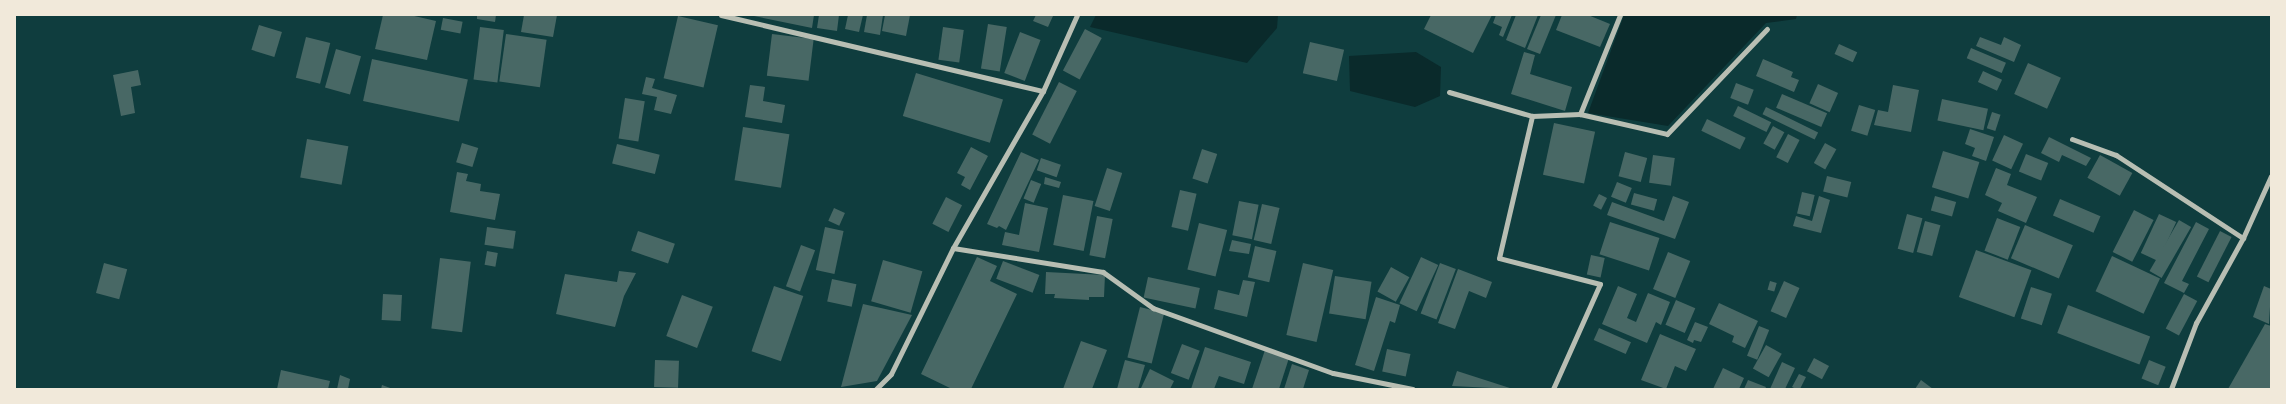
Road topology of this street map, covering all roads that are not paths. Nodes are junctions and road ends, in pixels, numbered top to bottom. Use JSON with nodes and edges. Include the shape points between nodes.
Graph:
{"nodes":[{"id":1,"x":721,"y":15,"type":"edge"},
{"id":2,"x":1077,"y":15,"type":"edge"},
{"id":3,"x":1620,"y":15,"type":"edge"},
{"id":4,"x":1767,"y":29,"type":"dead end"},
{"id":5,"x":1043,"y":91,"type":"junction"},
{"id":6,"x":1449,"y":92,"type":"dead end"},
{"id":7,"x":1580,"y":114,"type":"junction"},
{"id":8,"x":1532,"y":116,"type":"junction"},
{"id":9,"x":2072,"y":139,"type":"dead end"},
{"id":10,"x":2271,"y":176,"type":"edge"},
{"id":11,"x":2243,"y":238,"type":"junction"},
{"id":12,"x":953,"y":248,"type":"junction"},
{"id":13,"x":876,"y":389,"type":"edge"},
{"id":14,"x":1412,"y":389,"type":"edge"},
{"id":15,"x":1553,"y":389,"type":"edge"},
{"id":16,"x":2172,"y":389,"type":"edge"}],
"edges":[{"from":1,"to":5,"type":"street"},
{"from":2,"to":5,"type":"street"},
{"from":3,"to":7,"type":"street"},
{"from":4,"to":7,"type":"street","via":[[1667,134]]},
{"from":5,"to":12,"type":"street"},
{"from":6,"to":8,"type":"street"},
{"from":7,"to":8,"type":"street"},
{"from":8,"to":15,"type":"street","via":[[1499,258],[1600,284]]},
{"from":9,"to":11,"type":"street","via":[[2116,156]]},
{"from":10,"to":11,"type":"street"},
{"from":11,"to":16,"type":"street","via":[[2196,323]]},
{"from":12,"to":13,"type":"street","via":[[891,374]]},
{"from":12,"to":14,"type":"street","via":[[1103,272],[1153,308],[1333,373]]}]}
